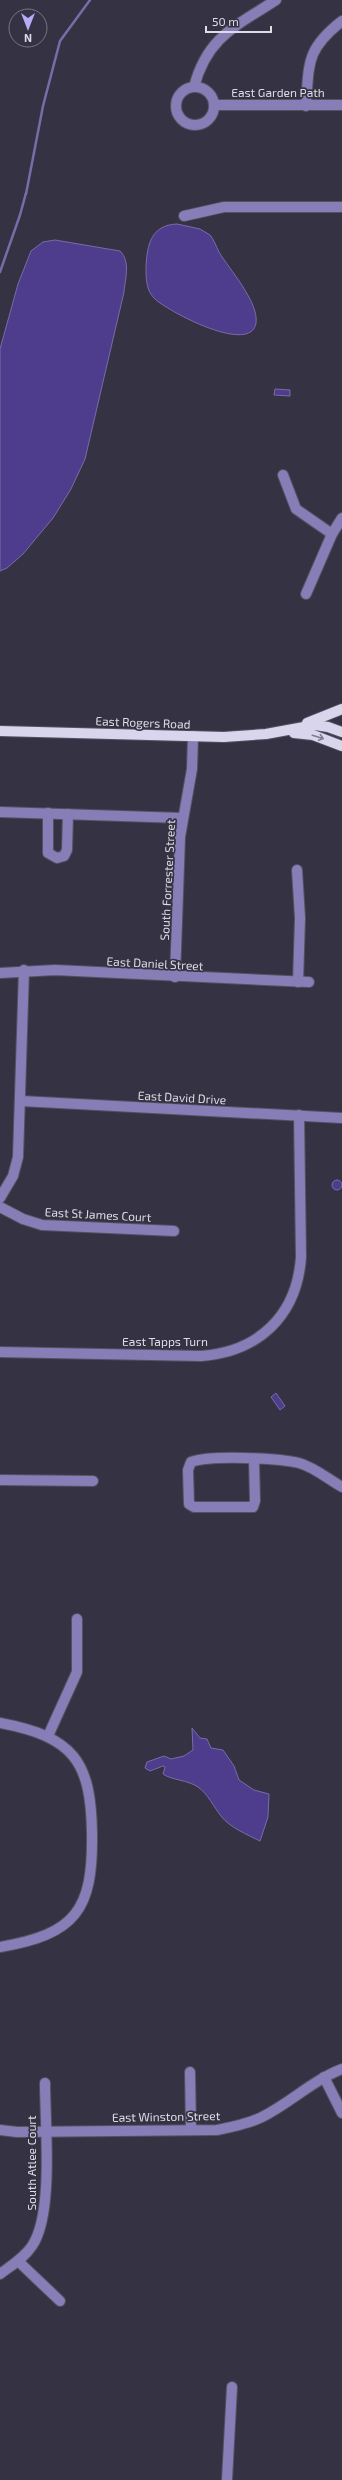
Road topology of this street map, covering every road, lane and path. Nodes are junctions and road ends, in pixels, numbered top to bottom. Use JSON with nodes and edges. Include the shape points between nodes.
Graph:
{"nodes":[{"id":1,"x":276,"y":0,"type":"edge"},
{"id":2,"x":342,"y":21,"type":"edge"},
{"id":3,"x":194,"y":87,"type":"junction"},
{"id":4,"x":215,"y":105,"type":"junction"},
{"id":5,"x":342,"y":105,"type":"edge"},
{"id":6,"x":306,"y":106,"type":"junction"},
{"id":7,"x":342,"y":207,"type":"edge"},
{"id":8,"x":184,"y":216,"type":"dead end"},
{"id":9,"x":283,"y":475,"type":"dead end"},
{"id":10,"x":342,"y":518,"type":"edge"},
{"id":11,"x":332,"y":534,"type":"junction"},
{"id":12,"x":306,"y":594,"type":"dead end"},
{"id":13,"x":342,"y":709,"type":"edge"},
{"id":14,"x":284,"y":730,"type":"junction"},
{"id":15,"x":0,"y":731,"type":"edge"},
{"id":16,"x":342,"y":732,"type":"edge"},
{"id":17,"x":266,"y":734,"type":"junction"},
{"id":18,"x":193,"y":736,"type":"junction"},
{"id":19,"x":342,"y":746,"type":"edge"},
{"id":20,"x":0,"y":812,"type":"edge"},
{"id":21,"x":48,"y":814,"type":"junction"},
{"id":22,"x":68,"y":814,"type":"junction"},
{"id":23,"x":182,"y":818,"type":"junction"},
{"id":24,"x":297,"y":870,"type":"dead end"},
{"id":25,"x":24,"y":970,"type":"junction"},
{"id":26,"x":0,"y":973,"type":"edge"},
{"id":27,"x":175,"y":977,"type":"junction"},
{"id":28,"x":298,"y":982,"type":"junction"},
{"id":29,"x":309,"y":982,"type":"dead end"},
{"id":30,"x":21,"y":1102,"type":"junction"},
{"id":31,"x":299,"y":1115,"type":"junction"},
{"id":32,"x":342,"y":1118,"type":"edge"},
{"id":33,"x":0,"y":1198,"type":"edge"},
{"id":34,"x":0,"y":1206,"type":"edge"},
{"id":35,"x":174,"y":1231,"type":"dead end"},
{"id":36,"x":0,"y":1352,"type":"edge"},
{"id":37,"x":254,"y":1460,"type":"junction"},
{"id":38,"x":0,"y":1480,"type":"edge"},
{"id":39,"x":93,"y":1481,"type":"dead end"},
{"id":40,"x":342,"y":1487,"type":"edge"},
{"id":41,"x":77,"y":1619,"type":"dead end"},
{"id":42,"x":0,"y":1723,"type":"edge"},
{"id":43,"x":48,"y":1736,"type":"junction"},
{"id":44,"x":0,"y":1947,"type":"edge"},
{"id":45,"x":342,"y":2069,"type":"edge"},
{"id":46,"x":190,"y":2072,"type":"dead end"},
{"id":47,"x":324,"y":2077,"type":"junction"},
{"id":48,"x":45,"y":2083,"type":"dead end"},
{"id":49,"x":342,"y":2113,"type":"edge"},
{"id":50,"x":0,"y":2130,"type":"edge"},
{"id":51,"x":191,"y":2130,"type":"junction"},
{"id":52,"x":45,"y":2132,"type":"junction"},
{"id":53,"x":18,"y":2261,"type":"junction"},
{"id":54,"x":0,"y":2274,"type":"edge"},
{"id":55,"x":60,"y":2301,"type":"dead end"},
{"id":56,"x":232,"y":2387,"type":"dead end"},
{"id":57,"x":228,"y":2480,"type":"edge"}],
"edges":[{"from":1,"to":3,"type":"street","via":[[216,42],[203,60]]},
{"from":2,"to":6,"type":"street","via":[[323,36],[311,58]]},
{"from":3,"to":4,"type":"street","name":"East Garden Path","via":[[206,90]]},
{"from":3,"to":4,"type":"street","name":"East Garden Path","via":[[182,92],[177,100],[176,109],[182,121],[200,125],[211,118]]},
{"from":4,"to":6,"type":"street","name":"East Garden Path"},
{"from":5,"to":6,"type":"street","name":"East Garden Path"},
{"from":7,"to":8,"type":"street","via":[[224,207]]},
{"from":9,"to":11,"type":"street","via":[[296,510]]},
{"from":10,"to":11,"type":"street"},
{"from":11,"to":12,"type":"street"},
{"from":13,"to":14,"type":"main road","name":"East Rogers Road"},
{"from":14,"to":16,"type":"main road","name":"East Rogers Road","via":[[315,725]]},
{"from":14,"to":17,"type":"main road","name":"East Rogers Road"},
{"from":15,"to":18,"type":"main road","name":"East Rogers Road"},
{"from":17,"to":18,"type":"main road","name":"East Rogers Road"},
{"from":17,"to":19,"type":"main road","one_way":true,"via":[[306,734]]},
{"from":18,"to":23,"type":"street","name":"South Forrester Street","via":[[192,769]]},
{"from":20,"to":21,"type":"street"},
{"from":21,"to":22,"type":"street"},
{"from":21,"to":22,"type":"street","via":[[48,853],[57,858],[64,856],[67,850]]},
{"from":22,"to":23,"type":"street"},
{"from":23,"to":27,"type":"street","name":"South Forrester Street"},
{"from":24,"to":28,"type":"street","via":[[300,918]]},
{"from":25,"to":26,"type":"street","name":"East Daniel Street"},
{"from":25,"to":27,"type":"street","name":"East Daniel Street"},
{"from":25,"to":30,"type":"street"},
{"from":27,"to":28,"type":"street","name":"East Daniel Street"},
{"from":28,"to":29,"type":"street","name":"East Daniel Street"},
{"from":30,"to":31,"type":"street","name":"East David Drive"},
{"from":30,"to":33,"type":"street","via":[[18,1157],[13,1176]]},
{"from":31,"to":32,"type":"street","name":"East David Drive"},
{"from":31,"to":36,"type":"street","name":"East Tapps Turn","via":[[299,1277],[281,1317],[265,1332],[248,1344],[217,1354]]},
{"from":34,"to":35,"type":"street","name":"East St James Court","via":[[23,1219],[42,1225]]},
{"from":37,"to":37,"type":"street","via":[[200,1459],[191,1462],[188,1470],[189,1504],[194,1507],[253,1507]]},
{"from":37,"to":40,"type":"street","via":[[299,1463]]},
{"from":38,"to":39,"type":"street"},
{"from":41,"to":43,"type":"street","via":[[76,1672]]},
{"from":42,"to":43,"type":"street"},
{"from":43,"to":44,"type":"street","via":[[76,1760],[88,1783],[92,1801],[91,1878],[82,1905],[60,1928],[32,1941]]},
{"from":45,"to":47,"type":"street","name":"East Winston Street"},
{"from":46,"to":51,"type":"street"},
{"from":47,"to":49,"type":"street"},
{"from":47,"to":51,"type":"street","name":"East Winston Street","via":[[252,2121],[217,2130]]},
{"from":48,"to":52,"type":"street","name":"South Atlee Court"},
{"from":50,"to":52,"type":"street","name":"East Winston Street"},
{"from":51,"to":52,"type":"street","name":"East Winston Street"},
{"from":52,"to":53,"type":"street","name":"South Atlee Court","via":[[43,2222],[33,2245]]},
{"from":53,"to":54,"type":"street","name":"South Atlee Court"},
{"from":53,"to":55,"type":"street"},
{"from":56,"to":57,"type":"street"}]}
